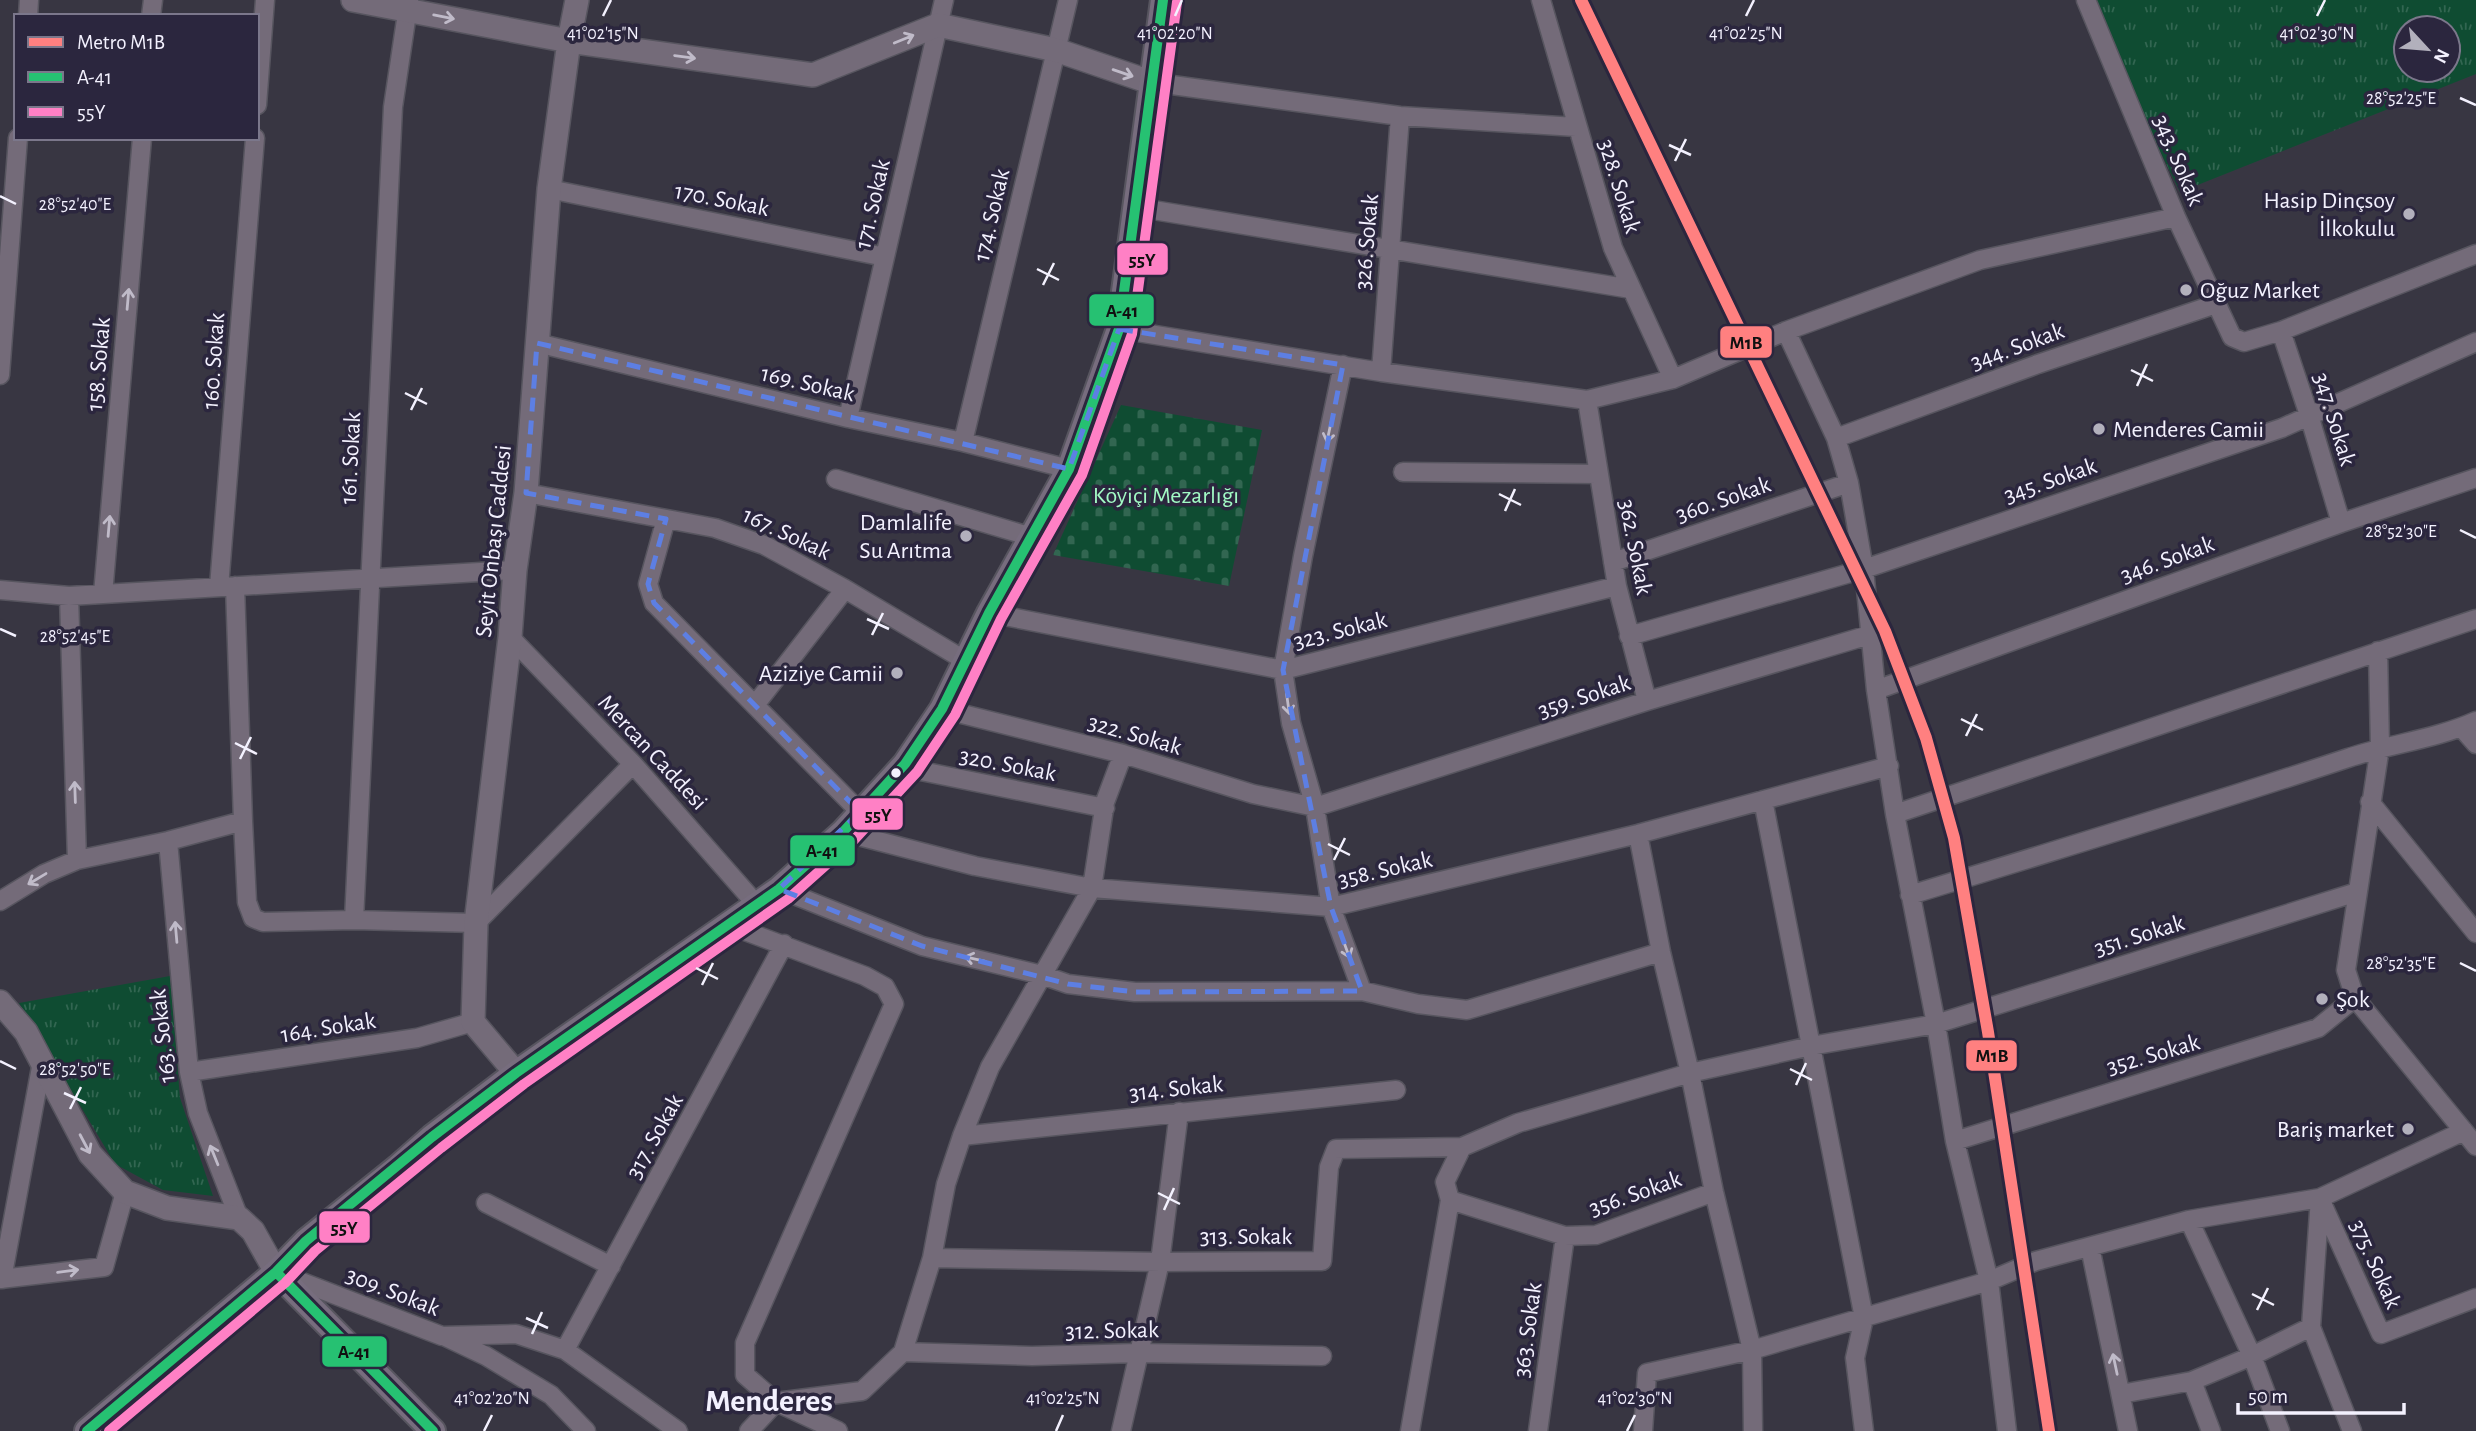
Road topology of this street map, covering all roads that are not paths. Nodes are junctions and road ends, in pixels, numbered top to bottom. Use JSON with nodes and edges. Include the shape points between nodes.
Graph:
{"nodes":[{"id":1,"x":265,"y":0,"type":"edge"},
{"id":2,"x":353,"y":0,"type":"edge"},
{"id":3,"x":577,"y":0,"type":"edge"},
{"id":4,"x":944,"y":0,"type":"edge"},
{"id":5,"x":1068,"y":0,"type":"edge"},
{"id":6,"x":1163,"y":0,"type":"edge"},
{"id":7,"x":1541,"y":0,"type":"edge"},
{"id":8,"x":2086,"y":0,"type":"edge"},
{"id":9,"x":408,"y":5,"type":"edge"},
{"id":10,"x":938,"y":25,"type":"junction"},
{"id":11,"x":569,"y":41,"type":"junction"},
{"id":12,"x":1056,"y":50,"type":"junction"},
{"id":13,"x":259,"y":79,"type":"edge"},
{"id":14,"x":1150,"y":82,"type":"junction"},
{"id":15,"x":1400,"y":116,"type":"junction"},
{"id":16,"x":1576,"y":127,"type":"junction"},
{"id":17,"x":18,"y":140,"type":"edge"},
{"id":18,"x":142,"y":140,"type":"edge"},
{"id":19,"x":255,"y":140,"type":"edge"},
{"id":20,"x":549,"y":189,"type":"junction"},
{"id":21,"x":1135,"y":207,"type":"junction"},
{"id":22,"x":2176,"y":217,"type":"junction"},
{"id":23,"x":1390,"y":249,"type":"junction"},
{"id":24,"x":2476,"y":254,"type":"edge"},
{"id":25,"x":885,"y":257,"type":"junction"},
{"id":26,"x":1631,"y":289,"type":"junction"},
{"id":27,"x":2216,"y":304,"type":"junction"},
{"id":28,"x":1119,"y":329,"type":"junction"},
{"id":29,"x":1786,"y":331,"type":"junction"},
{"id":30,"x":2281,"y":331,"type":"junction"},
{"id":31,"x":2476,"y":342,"type":"edge"},
{"id":32,"x":537,"y":343,"type":"junction"},
{"id":33,"x":1343,"y":365,"type":"junction"},
{"id":34,"x":1381,"y":372,"type":"junction"},
{"id":35,"x":0,"y":375,"type":"edge"},
{"id":36,"x":1673,"y":379,"type":"junction"},
{"id":37,"x":1587,"y":400,"type":"junction"},
{"id":38,"x":2309,"y":415,"type":"junction"},
{"id":39,"x":848,"y":418,"type":"junction"},
{"id":40,"x":1836,"y":438,"type":"junction"},
{"id":41,"x":963,"y":442,"type":"junction"},
{"id":42,"x":1069,"y":469,"type":"junction"},
{"id":43,"x":1403,"y":472,"type":"dead end"},
{"id":44,"x":1598,"y":474,"type":"junction"},
{"id":45,"x":2476,"y":478,"type":"edge"},
{"id":46,"x":836,"y":479,"type":"dead end"},
{"id":47,"x":1849,"y":483,"type":"junction"},
{"id":48,"x":526,"y":493,"type":"junction"},
{"id":49,"x":666,"y":519,"type":"junction"},
{"id":50,"x":2340,"y":523,"type":"junction"},
{"id":51,"x":1032,"y":537,"type":"junction"},
{"id":52,"x":1613,"y":562,"type":"junction"},
{"id":53,"x":1864,"y":569,"type":"junction"},
{"id":54,"x":515,"y":570,"type":"junction"},
{"id":55,"x":369,"y":578,"type":"junction"},
{"id":56,"x":1617,"y":586,"type":"junction"},
{"id":57,"x":227,"y":587,"type":"junction"},
{"id":58,"x":845,"y":589,"type":"junction"},
{"id":59,"x":0,"y":590,"type":"edge"},
{"id":60,"x":103,"y":594,"type":"junction"},
{"id":61,"x":69,"y":596,"type":"junction"},
{"id":62,"x":989,"y":613,"type":"junction"},
{"id":63,"x":2476,"y":620,"type":"edge"},
{"id":64,"x":1869,"y":635,"type":"junction"},
{"id":65,"x":1629,"y":636,"type":"junction"},
{"id":66,"x":510,"y":637,"type":"junction"},
{"id":67,"x":2378,"y":651,"type":"junction"},
{"id":68,"x":966,"y":661,"type":"junction"},
{"id":69,"x":1283,"y":670,"type":"junction"},
{"id":70,"x":1876,"y":690,"type":"junction"},
{"id":71,"x":1647,"y":701,"type":"junction"},
{"id":72,"x":755,"y":705,"type":"junction"},
{"id":73,"x":942,"y":709,"type":"junction"},
{"id":74,"x":2469,"y":724,"type":"edge"},
{"id":75,"x":2476,"y":744,"type":"edge"},
{"id":76,"x":2379,"y":747,"type":"junction"},
{"id":77,"x":1123,"y":754,"type":"junction"},
{"id":78,"x":633,"y":764,"type":"junction"},
{"id":79,"x":1889,"y":766,"type":"junction"},
{"id":80,"x":901,"y":767,"type":"junction"},
{"id":81,"x":1763,"y":800,"type":"junction"},
{"id":82,"x":2370,"y":802,"type":"junction"},
{"id":83,"x":1315,"y":807,"type":"junction"},
{"id":84,"x":1105,"y":808,"type":"junction"},
{"id":85,"x":860,"y":812,"type":"junction"},
{"id":86,"x":1895,"y":814,"type":"junction"},
{"id":87,"x":243,"y":821,"type":"junction"},
{"id":88,"x":843,"y":832,"type":"junction"},
{"id":89,"x":1637,"y":834,"type":"junction"},
{"id":90,"x":168,"y":841,"type":"junction"},
{"id":91,"x":77,"y":860,"type":"junction"},
{"id":92,"x":1092,"y":888,"type":"junction"},
{"id":93,"x":779,"y":889,"type":"junction"},
{"id":94,"x":2357,"y":892,"type":"junction"},
{"id":95,"x":1910,"y":895,"type":"junction"},
{"id":96,"x":0,"y":901,"type":"edge"},
{"id":97,"x":756,"y":904,"type":"junction"},
{"id":98,"x":1331,"y":907,"type":"junction"},
{"id":99,"x":354,"y":920,"type":"junction"},
{"id":100,"x":476,"y":923,"type":"junction"},
{"id":101,"x":729,"y":925,"type":"junction"},
{"id":102,"x":2476,"y":933,"type":"edge"},
{"id":103,"x":784,"y":944,"type":"junction"},
{"id":104,"x":1661,"y":952,"type":"junction"},
{"id":105,"x":1042,"y":975,"type":"junction"},
{"id":106,"x":1362,"y":991,"type":"junction"},
{"id":107,"x":2355,"y":998,"type":"junction"},
{"id":108,"x":0,"y":1002,"type":"edge"},
{"id":109,"x":473,"y":1022,"type":"junction"},
{"id":110,"x":1936,"y":1024,"type":"junction"},
{"id":111,"x":1811,"y":1046,"type":"junction"},
{"id":112,"x":41,"y":1062,"type":"junction"},
{"id":113,"x":189,"y":1072,"type":"junction"},
{"id":114,"x":516,"y":1073,"type":"junction"},
{"id":115,"x":1690,"y":1073,"type":"junction"},
{"id":116,"x":1396,"y":1090,"type":"dead end"},
{"id":117,"x":1179,"y":1112,"type":"junction"},
{"id":118,"x":2464,"y":1131,"type":"junction"},
{"id":119,"x":961,"y":1136,"type":"junction"},
{"id":120,"x":1955,"y":1141,"type":"junction"},
{"id":121,"x":2476,"y":1146,"type":"edge"},
{"id":122,"x":1462,"y":1147,"type":"junction"},
{"id":123,"x":125,"y":1192,"type":"junction"},
{"id":124,"x":1714,"y":1192,"type":"junction"},
{"id":125,"x":2320,"y":1198,"type":"junction"},
{"id":126,"x":1450,"y":1200,"type":"junction"},
{"id":127,"x":486,"y":1203,"type":"dead end"},
{"id":128,"x":239,"y":1218,"type":"junction"},
{"id":129,"x":2189,"y":1220,"type":"junction"},
{"id":130,"x":1565,"y":1236,"type":"junction"},
{"id":131,"x":2090,"y":1247,"type":"junction"},
{"id":132,"x":932,"y":1258,"type":"junction"},
{"id":133,"x":1160,"y":1262,"type":"junction"},
{"id":134,"x":611,"y":1266,"type":"junction"},
{"id":135,"x":276,"y":1272,"type":"junction"},
{"id":136,"x":1,"y":1279,"type":"edge"},
{"id":137,"x":1989,"y":1281,"type":"junction"},
{"id":138,"x":2476,"y":1298,"type":"edge"},
{"id":139,"x":1864,"y":1318,"type":"junction"},
{"id":140,"x":2311,"y":1327,"type":"junction"},
{"id":141,"x":442,"y":1336,"type":"junction"},
{"id":142,"x":565,"y":1350,"type":"junction"},
{"id":143,"x":1752,"y":1350,"type":"junction"},
{"id":144,"x":903,"y":1352,"type":"junction"},
{"id":145,"x":1138,"y":1353,"type":"junction"},
{"id":146,"x":1322,"y":1356,"type":"dead end"},
{"id":147,"x":2252,"y":1356,"type":"junction"},
{"id":148,"x":2192,"y":1381,"type":"junction"},
{"id":149,"x":2121,"y":1394,"type":"junction"},
{"id":150,"x":776,"y":1402,"type":"junction"},
{"id":151,"x":88,"y":1431,"type":"edge"},
{"id":152,"x":433,"y":1431,"type":"edge"},
{"id":153,"x":586,"y":1431,"type":"edge"},
{"id":154,"x":678,"y":1431,"type":"edge"},
{"id":155,"x":749,"y":1431,"type":"edge"},
{"id":156,"x":838,"y":1431,"type":"edge"},
{"id":157,"x":1121,"y":1431,"type":"edge"},
{"id":158,"x":1410,"y":1431,"type":"edge"},
{"id":159,"x":1538,"y":1431,"type":"edge"},
{"id":160,"x":1643,"y":1431,"type":"edge"},
{"id":161,"x":1752,"y":1431,"type":"edge"},
{"id":162,"x":1864,"y":1431,"type":"edge"},
{"id":163,"x":2007,"y":1431,"type":"edge"},
{"id":164,"x":2128,"y":1431,"type":"edge"},
{"id":165,"x":2211,"y":1431,"type":"edge"},
{"id":166,"x":2280,"y":1431,"type":"edge"},
{"id":167,"x":2352,"y":1431,"type":"edge"}],
"edges":[{"from":1,"to":13,"type":"street"},
{"from":2,"to":9,"type":"street"},
{"from":3,"to":11,"type":"street","name":"Seyit Onbaşı Caddesi"},
{"from":4,"to":10,"type":"street","name":"171. Sokak"},
{"from":5,"to":12,"type":"street","name":"174. Sokak"},
{"from":6,"to":14,"type":"main road"},
{"from":7,"to":16,"type":"street","name":"328. Sokak"},
{"from":8,"to":22,"type":"street","name":"343. Sokak"},
{"from":9,"to":11,"type":"street","one_way":true},
{"from":9,"to":55,"type":"street","name":"161. Sokak","via":[[393,107]]},
{"from":11,"to":10,"type":"street","one_way":true,"via":[[813,75]]},
{"from":10,"to":12,"type":"street"},
{"from":10,"to":25,"type":"street","name":"171. Sokak"},
{"from":11,"to":20,"type":"street","name":"Seyit Onbaşı Caddesi"},
{"from":12,"to":14,"type":"street","one_way":true},
{"from":12,"to":41,"type":"street","name":"174. Sokak"},
{"from":14,"to":15,"type":"street"},
{"from":14,"to":21,"type":"main road"},
{"from":15,"to":16,"type":"street"},
{"from":15,"to":23,"type":"street","name":"326. Sokak"},
{"from":16,"to":26,"type":"street","name":"328. Sokak","via":[[1613,248]]},
{"from":17,"to":35,"type":"street"},
{"from":60,"to":18,"type":"street","name":"158. Sokak","one_way":true},
{"from":19,"to":57,"type":"street","name":"160. Sokak"},
{"from":20,"to":25,"type":"street","name":"170. Sokak"},
{"from":20,"to":32,"type":"street","name":"Seyit Onbaşı Caddesi"},
{"from":21,"to":23,"type":"street"},
{"from":21,"to":28,"type":"main road"},
{"from":22,"to":27,"type":"street","name":"343. Sokak"},
{"from":22,"to":29,"type":"street","via":[[1980,260]]},
{"from":23,"to":26,"type":"street"},
{"from":23,"to":34,"type":"street","name":"326. Sokak"},
{"from":24,"to":30,"type":"street"},
{"from":25,"to":39,"type":"street","name":"171. Sokak"},
{"from":26,"to":36,"type":"street","name":"328. Sokak"},
{"from":27,"to":30,"type":"street","name":"343. Sokak","via":[[2232,337],[2244,342]]},
{"from":27,"to":40,"type":"street","name":"344. Sokak"},
{"from":28,"to":33,"type":"street"},
{"from":28,"to":42,"type":"main road"},
{"from":29,"to":36,"type":"street"},
{"from":29,"to":40,"type":"street"},
{"from":30,"to":38,"type":"street","name":"347. Sokak"},
{"from":31,"to":38,"type":"street","name":"345. Sokak"},
{"from":32,"to":39,"type":"street","name":"169. Sokak"},
{"from":32,"to":48,"type":"street","name":"Seyit Onbaşı Caddesi"},
{"from":33,"to":34,"type":"street"},
{"from":33,"to":69,"type":"street","one_way":true},
{"from":34,"to":37,"type":"street"},
{"from":36,"to":37,"type":"street"},
{"from":37,"to":44,"type":"street","name":"362. Sokak"},
{"from":38,"to":50,"type":"street","name":"347. Sokak"},
{"from":38,"to":53,"type":"street","name":"345. Sokak"},
{"from":39,"to":41,"type":"street","name":"169. Sokak"},
{"from":40,"to":47,"type":"street"},
{"from":41,"to":42,"type":"street","name":"169. Sokak"},
{"from":42,"to":51,"type":"main road"},
{"from":43,"to":44,"type":"street"},
{"from":44,"to":52,"type":"street","name":"362. Sokak"},
{"from":45,"to":50,"type":"street","name":"346. Sokak"},
{"from":46,"to":51,"type":"street"},
{"from":47,"to":52,"type":"street","name":"360. Sokak"},
{"from":47,"to":53,"type":"street"},
{"from":48,"to":49,"type":"street","name":"167. Sokak"},
{"from":48,"to":54,"type":"street","name":"Seyit Onbaşı Caddesi"},
{"from":49,"to":58,"type":"street","name":"167. Sokak","via":[[715,528],[764,545]]},
{"from":49,"to":72,"type":"street","via":[[648,584],[654,603]]},
{"from":50,"to":70,"type":"street","name":"346. Sokak"},
{"from":51,"to":62,"type":"main road"},
{"from":52,"to":56,"type":"street","name":"362. Sokak"},
{"from":53,"to":64,"type":"street"},
{"from":53,"to":65,"type":"street","name":"345. Sokak"},
{"from":54,"to":55,"type":"street"},
{"from":54,"to":66,"type":"street","name":"Seyit Onbaşı Caddesi"},
{"from":55,"to":57,"type":"street"},
{"from":55,"to":99,"type":"street","name":"161. Sokak"},
{"from":56,"to":65,"type":"street","name":"362. Sokak"},
{"from":56,"to":69,"type":"street","name":"323. Sokak"},
{"from":57,"to":60,"type":"street"},
{"from":57,"to":87,"type":"street","name":"160. Sokak"},
{"from":58,"to":68,"type":"street","name":"167. Sokak"},
{"from":58,"to":72,"type":"street"},
{"from":59,"to":61,"type":"street"},
{"from":60,"to":61,"type":"street"},
{"from":91,"to":61,"type":"street","one_way":true},
{"from":62,"to":68,"type":"main road"},
{"from":62,"to":69,"type":"street","name":"323. Sokak"},
{"from":63,"to":67,"type":"street"},
{"from":64,"to":70,"type":"street"},
{"from":64,"to":71,"type":"street","name":"359. Sokak"},
{"from":65,"to":71,"type":"street","name":"362. Sokak"},
{"from":66,"to":78,"type":"street","name":"Mercan Caddesi"},
{"from":66,"to":100,"type":"street","name":"Seyit Onbaşı Caddesi"},
{"from":67,"to":76,"type":"street"},
{"from":67,"to":86,"type":"street"},
{"from":68,"to":73,"type":"main road"},
{"from":69,"to":83,"type":"street","one_way":true,"via":[[1291,723]]},
{"from":70,"to":79,"type":"street"},
{"from":71,"to":83,"type":"street","name":"359. Sokak"},
{"from":72,"to":85,"type":"street"},
{"from":73,"to":77,"type":"street","name":"322. Sokak"},
{"from":73,"to":80,"type":"main road"},
{"from":74,"to":75,"type":"street"},
{"from":74,"to":76,"type":"street"},
{"from":76,"to":82,"type":"street"},
{"from":76,"to":95,"type":"street"},
{"from":77,"to":83,"type":"street","name":"322. Sokak","via":[[1253,794]]},
{"from":77,"to":84,"type":"street"},
{"from":78,"to":97,"type":"street","name":"Mercan Caddesi"},
{"from":78,"to":100,"type":"street"},
{"from":79,"to":81,"type":"street","name":"358. Sokak"},
{"from":79,"to":86,"type":"street"},
{"from":80,"to":84,"type":"street","name":"320. Sokak"},
{"from":80,"to":85,"type":"main road"},
{"from":81,"to":89,"type":"street","name":"358. Sokak"},
{"from":81,"to":111,"type":"street"},
{"from":82,"to":94,"type":"street"},
{"from":82,"to":102,"type":"street"},
{"from":83,"to":98,"type":"street"},
{"from":84,"to":92,"type":"street"},
{"from":85,"to":88,"type":"main road"},
{"from":86,"to":95,"type":"street"},
{"from":87,"to":90,"type":"street"},
{"from":87,"to":99,"type":"street","name":"160. Sokak","via":[[247,902],[253,918],[263,922]]},
{"from":88,"to":92,"type":"street","name":"358. Sokak","via":[[975,866]]},
{"from":88,"to":93,"type":"main road"},
{"from":89,"to":98,"type":"street","name":"358. Sokak"},
{"from":89,"to":104,"type":"street"},
{"from":90,"to":91,"type":"street"},
{"from":113,"to":90,"type":"street","name":"163. Sokak","one_way":true},
{"from":91,"to":96,"type":"street","one_way":true},
{"from":92,"to":98,"type":"street","name":"358. Sokak"},
{"from":92,"to":105,"type":"street"},
{"from":93,"to":97,"type":"main road"},
{"from":105,"to":93,"type":"street","one_way":true,"via":[[922,946]]},
{"from":94,"to":107,"type":"street","via":[[2346,970]]},
{"from":94,"to":110,"type":"street","name":"351. Sokak"},
{"from":95,"to":110,"type":"street"},
{"from":97,"to":101,"type":"main road"},
{"from":98,"to":106,"type":"street","one_way":true},
{"from":99,"to":100,"type":"street"},
{"from":100,"to":109,"type":"street","name":"Seyit Onbaşı Caddesi"},
{"from":101,"to":103,"type":"street"},
{"from":101,"to":114,"type":"main road"},
{"from":103,"to":134,"type":"street","name":"317. Sokak"},
{"from":103,"to":150,"type":"street","via":[[865,976],[885,987],[894,1004],[745,1343],[744,1375]]},
{"from":104,"to":106,"type":"street","via":[[1468,1010]]},
{"from":104,"to":115,"type":"street"},
{"from":105,"to":106,"type":"street","via":[[1068,984],[1135,992]]},
{"from":105,"to":119,"type":"street","via":[[990,1067]]},
{"from":107,"to":118,"type":"street"},
{"from":107,"to":120,"type":"street","name":"352. Sokak","via":[[2318,1028]]},
{"from":108,"to":112,"type":"street","via":[[26,1032]]},
{"from":109,"to":113,"type":"street","name":"164. Sokak","via":[[417,1038]]},
{"from":109,"to":114,"type":"street"},
{"from":110,"to":111,"type":"street","name":"351. Sokak"},
{"from":110,"to":120,"type":"street"},
{"from":111,"to":115,"type":"street","name":"351. Sokak"},
{"from":111,"to":139,"type":"street"},
{"from":112,"to":123,"type":"street","one_way":true,"via":[[90,1154]]},
{"from":112,"to":136,"type":"street"},
{"from":128,"to":113,"type":"street","name":"163. Sokak","one_way":true,"via":[[198,1113]]},
{"from":114,"to":135,"type":"main road","via":[[306,1241]]},
{"from":115,"to":122,"type":"street","name":"351. Sokak","via":[[1518,1123]]},
{"from":115,"to":124,"type":"street"},
{"from":116,"to":117,"type":"street","name":"314. Sokak"},
{"from":117,"to":119,"type":"street","name":"314. Sokak"},
{"from":117,"to":133,"type":"street"},
{"from":118,"to":121,"type":"street"},
{"from":118,"to":125,"type":"street"},
{"from":119,"to":132,"type":"street"},
{"from":120,"to":137,"type":"street"},
{"from":122,"to":126,"type":"street","via":[[1445,1182]]},
{"from":122,"to":133,"type":"street","name":"313. Sokak","via":[[1336,1149],[1329,1167],[1322,1261]]},
{"from":123,"to":128,"type":"street","via":[[167,1208]]},
{"from":136,"to":123,"type":"street","one_way":true,"via":[[104,1267]]},
{"from":124,"to":130,"type":"street","name":"356. Sokak","via":[[1596,1235]]},
{"from":124,"to":143,"type":"street"},
{"from":125,"to":129,"type":"street"},
{"from":125,"to":138,"type":"street","name":"375. Sokak","via":[[2381,1334]]},
{"from":125,"to":140,"type":"street"},
{"from":126,"to":130,"type":"street","name":"356. Sokak"},
{"from":126,"to":158,"type":"street"},
{"from":127,"to":134,"type":"street"},
{"from":128,"to":135,"type":"street","via":[[253,1231]]},
{"from":129,"to":131,"type":"street"},
{"from":129,"to":147,"type":"street"},
{"from":130,"to":159,"type":"street","name":"363. Sokak"},
{"from":131,"to":137,"type":"street","via":[[2036,1261]]},
{"from":149,"to":131,"type":"street","one_way":true},
{"from":132,"to":133,"type":"street","name":"313. Sokak"},
{"from":132,"to":144,"type":"street"},
{"from":133,"to":145,"type":"street"},
{"from":134,"to":142,"type":"street","name":"317. Sokak"},
{"from":135,"to":141,"type":"street","name":"309. Sokak"},
{"from":135,"to":151,"type":"main road"},
{"from":135,"to":152,"type":"main road"},
{"from":137,"to":139,"type":"street"},
{"from":137,"to":163,"type":"street"},
{"from":139,"to":143,"type":"street"},
{"from":139,"to":162,"type":"street","via":[[1855,1358]]},
{"from":140,"to":147,"type":"street"},
{"from":140,"to":167,"type":"street"},
{"from":141,"to":142,"type":"street","name":"309. Sokak","via":[[516,1334]]},
{"from":141,"to":153,"type":"street","via":[[551,1395]]},
{"from":142,"to":154,"type":"street","name":"309. Sokak"},
{"from":143,"to":160,"type":"street","via":[[1647,1373]]},
{"from":143,"to":161,"type":"street"},
{"from":144,"to":145,"type":"street","name":"312. Sokak"},
{"from":144,"to":150,"type":"street","via":[[862,1391]]},
{"from":145,"to":146,"type":"street","name":"312. Sokak"},
{"from":145,"to":157,"type":"street"},
{"from":147,"to":148,"type":"street"},
{"from":147,"to":166,"type":"street"},
{"from":148,"to":149,"type":"street"},
{"from":148,"to":165,"type":"street"},
{"from":149,"to":164,"type":"street"},
{"from":150,"to":155,"type":"street"},
{"from":150,"to":156,"type":"street"}]}
